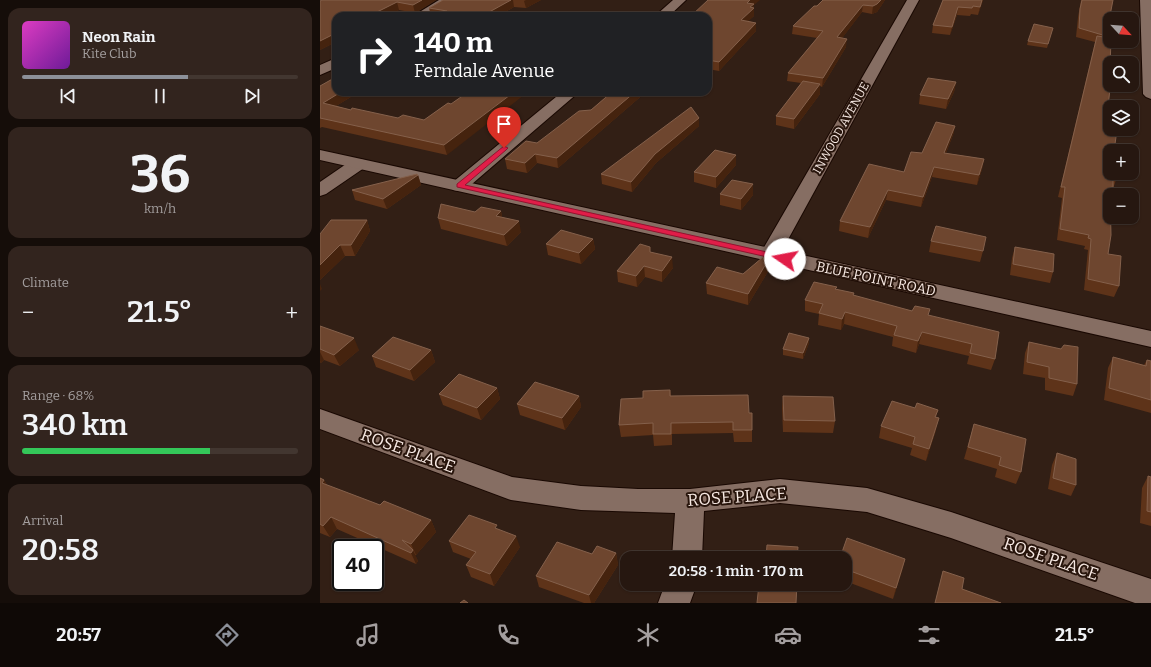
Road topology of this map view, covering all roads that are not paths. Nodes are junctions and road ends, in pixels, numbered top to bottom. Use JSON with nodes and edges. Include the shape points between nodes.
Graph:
{"nodes":[{"id":1,"x":448,"y":0,"type":"edge"},
{"id":2,"x":680,"y":0,"type":"edge"},
{"id":3,"x":913,"y":0,"type":"edge"},
{"id":4,"x":1146,"y":0,"type":"edge"},
{"id":5,"x":426,"y":12,"type":"edge"},
{"id":6,"x":666,"y":12,"type":"edge"},
{"id":7,"x":332,"y":64,"type":"edge"},
{"id":8,"x":320,"y":71,"type":"edge"},
{"id":9,"x":1151,"y":94,"type":"edge"},
{"id":10,"x":566,"y":96,"type":"edge"},
{"id":11,"x":320,"y":155,"type":"edge"},
{"id":12,"x":358,"y":164,"type":"junction"},
{"id":13,"x":459,"y":186,"type":"junction"},
{"id":14,"x":320,"y":190,"type":"edge"},
{"id":15,"x":769,"y":256,"type":"junction"},
{"id":16,"x":1151,"y":339,"type":"edge"},
{"id":17,"x":320,"y":419,"type":"edge"},
{"id":18,"x":690,"y":501,"type":"junction"},
{"id":19,"x":687,"y":551,"type":"edge"},
{"id":20,"x":678,"y":591,"type":"edge"},
{"id":21,"x":1151,"y":594,"type":"edge"},
{"id":22,"x":674,"y":603,"type":"edge"}],
"edges":[{"from":1,"to":5,"type":"street"},
{"from":2,"to":6,"type":"street"},
{"from":3,"to":15,"type":"street","name":"INWOOD AVENUE"},
{"from":4,"to":9,"type":"street"},
{"from":7,"to":8,"type":"street"},
{"from":10,"to":13,"type":"street"},
{"from":11,"to":12,"type":"street","name":"BLUE POINT ROAD"},
{"from":12,"to":13,"type":"street","name":"BLUE POINT ROAD"},
{"from":12,"to":14,"type":"street"},
{"from":13,"to":15,"type":"street","name":"BLUE POINT ROAD"},
{"from":15,"to":16,"type":"street","name":"BLUE POINT ROAD"},
{"from":17,"to":18,"type":"street","name":"ROSE PLACE","via":[[511,488],[581,498]]},
{"from":18,"to":19,"type":"street"},
{"from":18,"to":21,"type":"street","name":"ROSE PLACE","via":[[780,490],[867,500],[951,525]]},
{"from":20,"to":22,"type":"street"}]}
